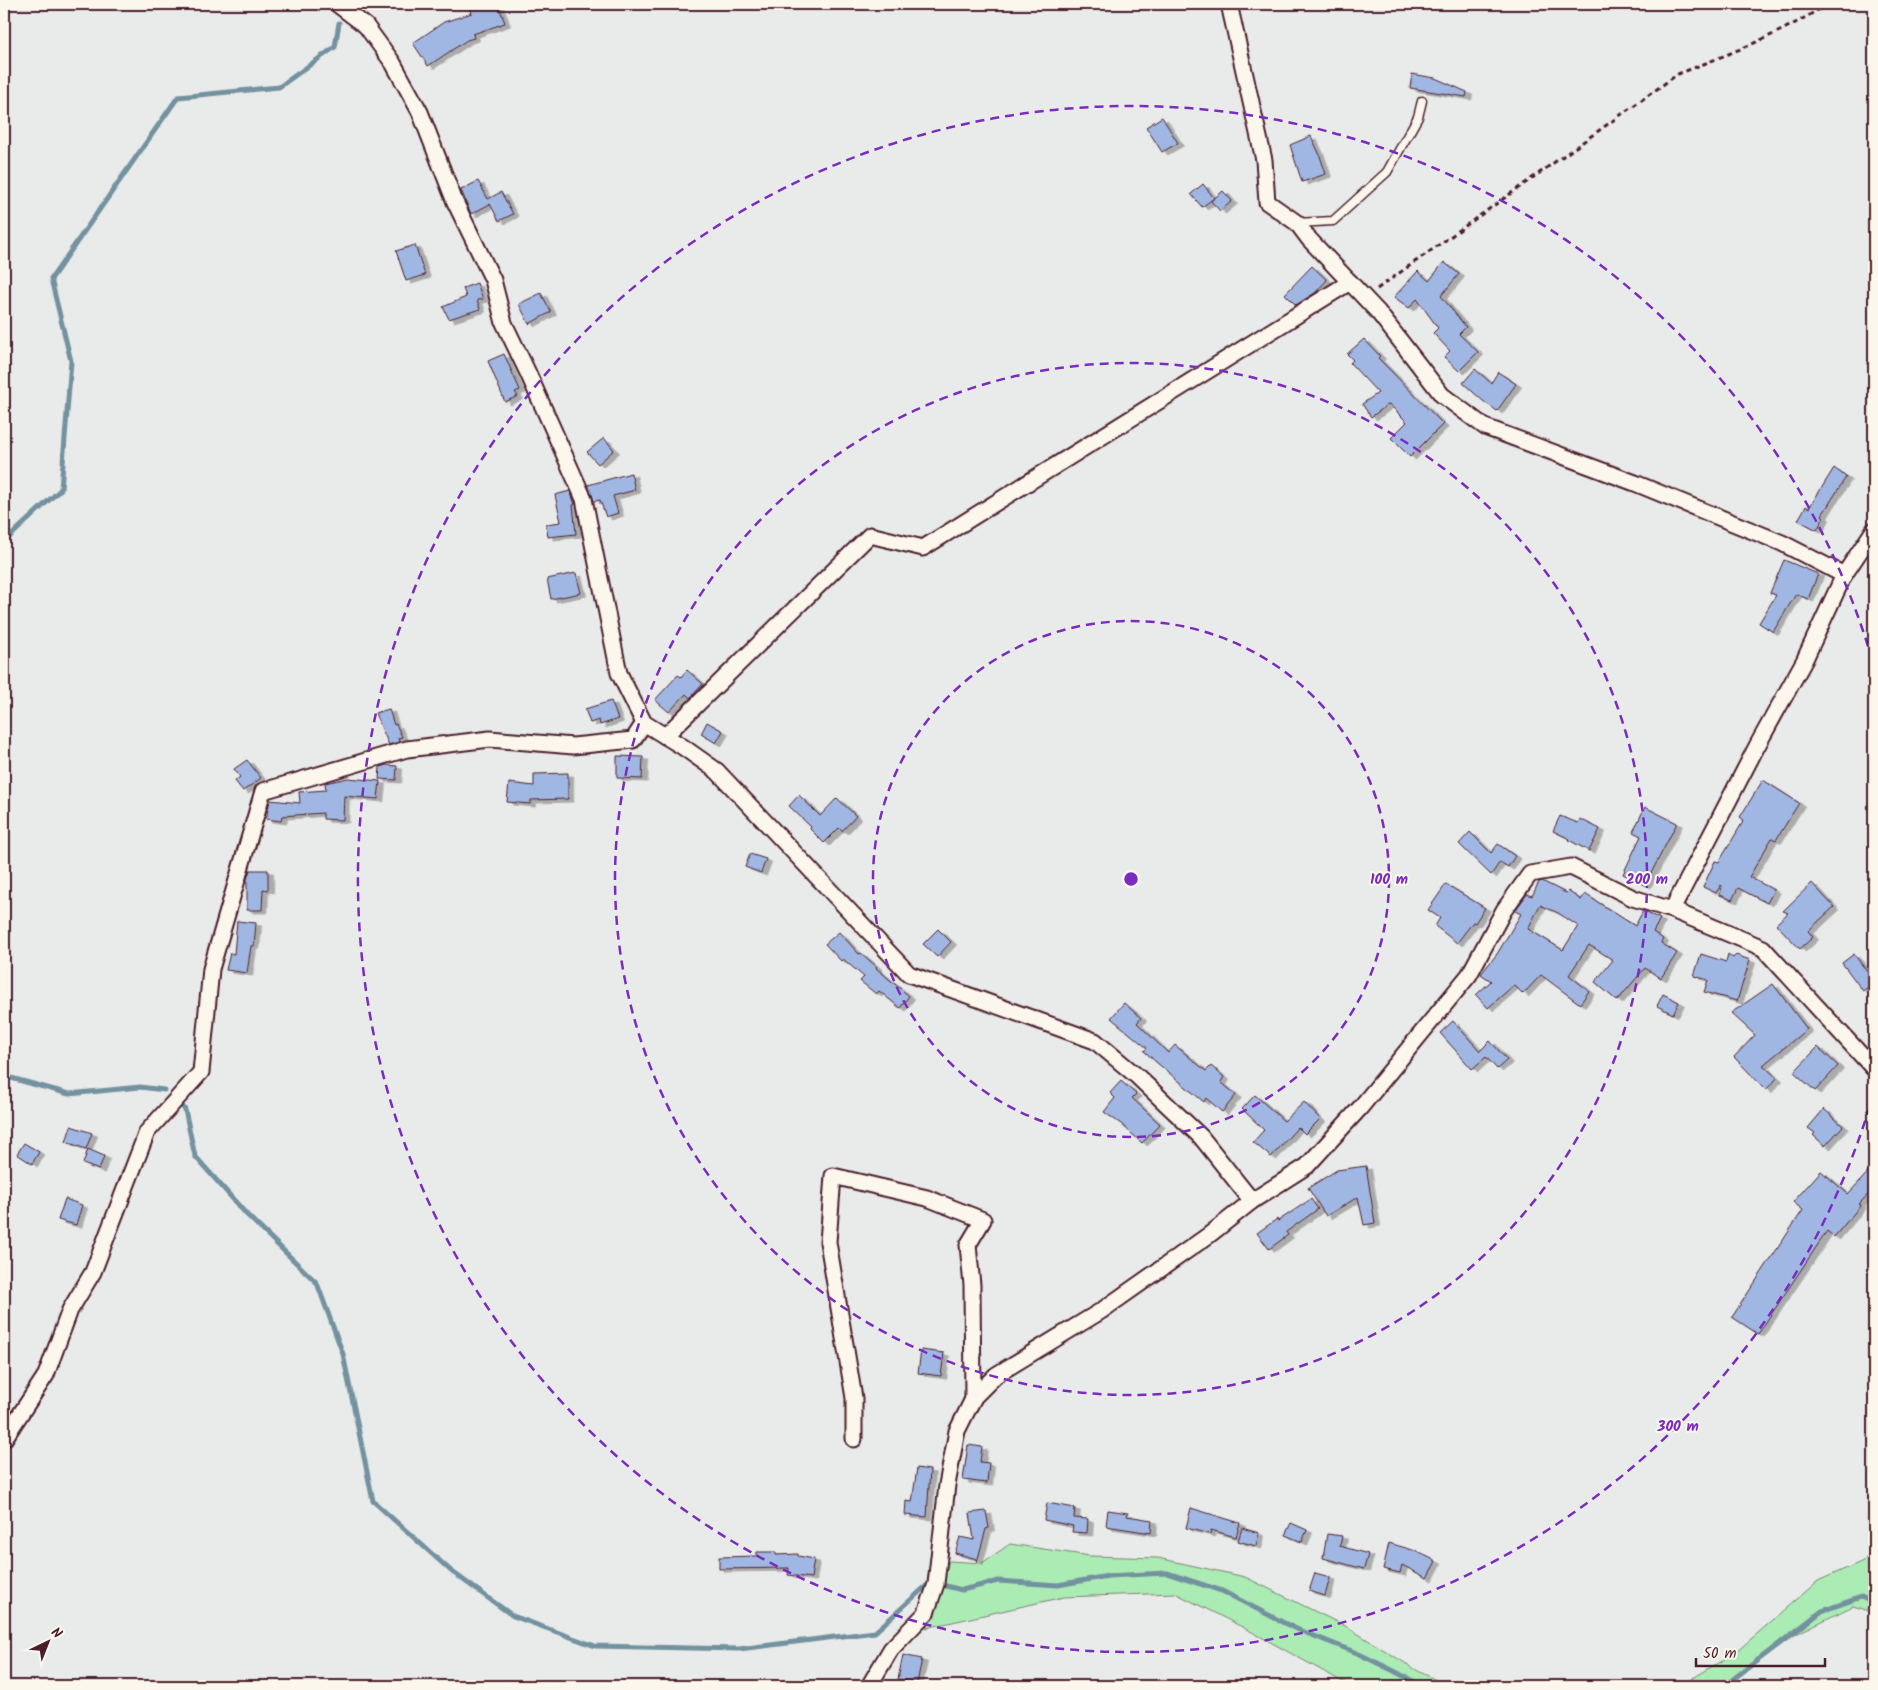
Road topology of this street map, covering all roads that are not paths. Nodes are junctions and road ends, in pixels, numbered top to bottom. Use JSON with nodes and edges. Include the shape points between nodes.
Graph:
{"nodes":[{"id":1,"x":337,"y":4,"type":"edge"},
{"id":2,"x":1229,"y":4,"type":"edge"},
{"id":3,"x":1422,"y":101,"type":"dead end"},
{"id":4,"x":1297,"y":223,"type":"junction"},
{"id":5,"x":1350,"y":282,"type":"junction"},
{"id":6,"x":1874,"y":530,"type":"edge"},
{"id":7,"x":1844,"y":575,"type":"junction"},
{"id":8,"x":644,"y":724,"type":"junction"},
{"id":9,"x":665,"y":736,"type":"junction"},
{"id":10,"x":1672,"y":910,"type":"junction"},
{"id":11,"x":1874,"y":1069,"type":"edge"},
{"id":12,"x":1252,"y":1201,"type":"junction"},
{"id":13,"x":973,"y":1399,"type":"junction"},
{"id":14,"x":4,"y":1439,"type":"edge"},
{"id":15,"x":854,"y":1439,"type":"dead end"},
{"id":16,"x":869,"y":1686,"type":"edge"}],
"edges":[{"from":1,"to":8,"type":"street","via":[[366,26],[415,104],[455,202],[493,280],[504,323],[584,499],[619,673]]},
{"from":2,"to":4,"type":"street","via":[[1264,160],[1267,202]]},
{"from":3,"to":4,"type":"lane","via":[[1418,117],[1387,172],[1332,221]]},
{"from":4,"to":5,"type":"street"},
{"from":5,"to":7,"type":"street","via":[[1442,395],[1485,427],[1782,543]]},
{"from":5,"to":9,"type":"street","via":[[923,548],[870,535]]},
{"from":6,"to":7,"type":"street"},
{"from":7,"to":10,"type":"street","via":[[1804,661]]},
{"from":8,"to":9,"type":"street"},
{"from":8,"to":14,"type":"street","via":[[633,740],[573,746],[490,739],[407,749],[263,791],[212,969],[201,1072],[148,1132],[93,1272],[70,1310],[46,1375]]},
{"from":9,"to":12,"type":"street","via":[[717,771],[909,974],[1095,1040],[1201,1137]]},
{"from":10,"to":11,"type":"street","via":[[1763,948]]},
{"from":10,"to":12,"type":"street","via":[[1634,898],[1571,867],[1530,874],[1504,910],[1469,975],[1360,1108],[1307,1166]]},
{"from":12,"to":13,"type":"street","via":[[1101,1311],[996,1375]]},
{"from":13,"to":15,"type":"street","via":[[972,1286],[968,1245],[983,1220],[927,1198],[833,1176],[828,1242],[854,1398]]},
{"from":13,"to":16,"type":"street","via":[[958,1431],[947,1485],[936,1584],[926,1613],[892,1649]]}]}
